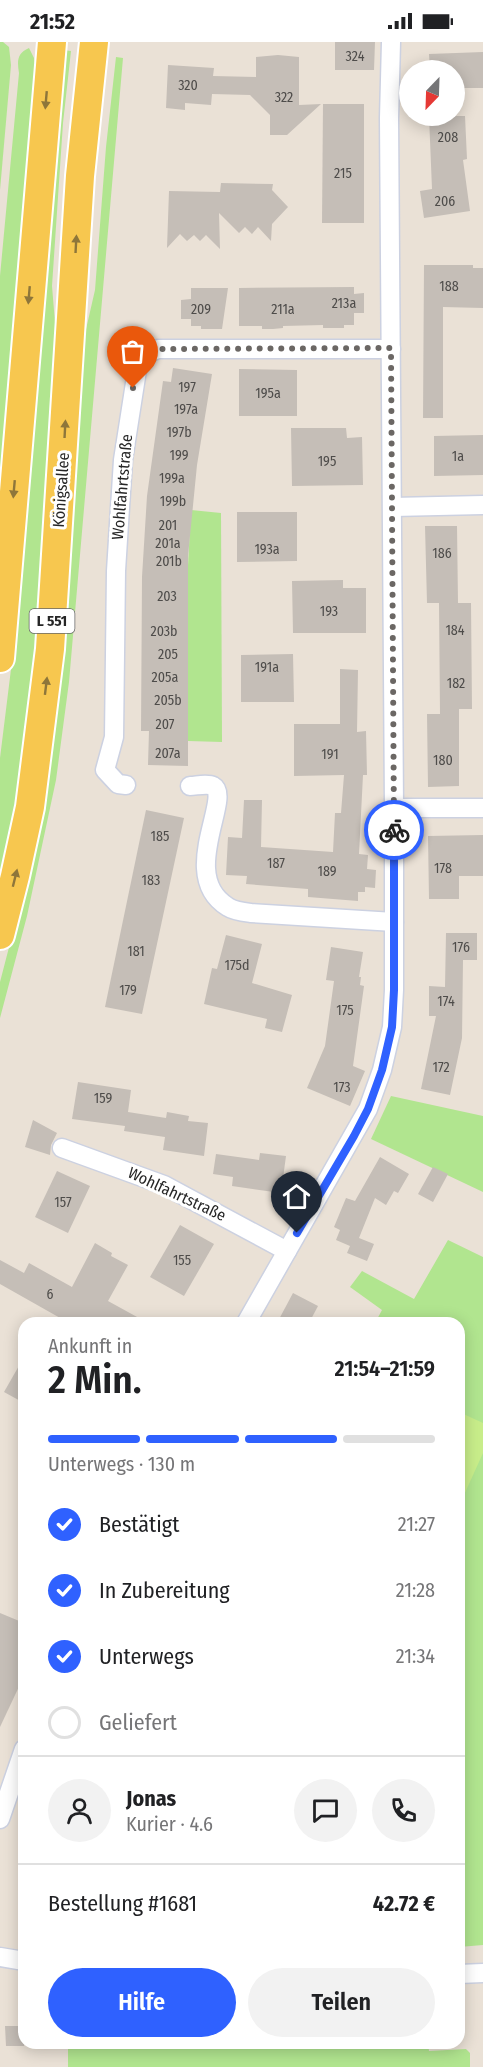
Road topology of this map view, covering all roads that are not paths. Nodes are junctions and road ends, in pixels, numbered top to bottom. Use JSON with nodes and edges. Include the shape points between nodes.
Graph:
{"nodes":[{"id":1,"x":52,"y":42,"type":"edge"},
{"id":2,"x":94,"y":42,"type":"edge"},
{"id":3,"x":391,"y":42,"type":"edge"},
{"id":4,"x":391,"y":348,"type":"junction"},
{"id":5,"x":483,"y":505,"type":"edge"},
{"id":6,"x":393,"y":507,"type":"junction"},
{"id":7,"x":0,"y":658,"type":"edge"},
{"id":8,"x":126,"y":785,"type":"dead end"},
{"id":9,"x":190,"y":786,"type":"dead end"},
{"id":10,"x":394,"y":808,"type":"junction"},
{"id":11,"x":483,"y":808,"type":"edge"},
{"id":12,"x":394,"y":922,"type":"junction"},
{"id":13,"x":0,"y":935,"type":"edge"},
{"id":14,"x":62,"y":1148,"type":"dead end"},
{"id":15,"x":287,"y":1251,"type":"junction"},
{"id":16,"x":249,"y":1317,"type":"edge"},
{"id":17,"x":18,"y":1766,"type":"edge"},
{"id":18,"x":0,"y":1819,"type":"edge"},
{"id":19,"x":0,"y":1956,"type":"edge"},
{"id":20,"x":18,"y":1960,"type":"edge"},
{"id":21,"x":483,"y":1973,"type":"edge"},
{"id":22,"x":465,"y":1974,"type":"edge"}],
"edges":[{"from":1,"to":7,"type":"main road","one_way":true},
{"from":13,"to":2,"type":"main road","name":"Königsallee","number":"L 551","one_way":true,"via":[[30,807],[50,649],[80,176]]},
{"from":3,"to":4,"type":"street"},
{"from":4,"to":6,"type":"street"},
{"from":4,"to":8,"type":"street","name":"Wohlfahrtstraße","via":[[158,349],[146,354],[138,364],[120,498],[114,737],[105,770],[118,784]]},
{"from":5,"to":6,"type":"street"},
{"from":6,"to":10,"type":"street"},
{"from":9,"to":12,"type":"street","via":[[211,785],[217,791],[204,864],[215,897],[230,909]]},
{"from":10,"to":11,"type":"street"},
{"from":10,"to":12,"type":"street"},
{"from":12,"to":15,"type":"street","via":[[392,1027],[377,1087],[354,1136]]},
{"from":14,"to":15,"type":"street","name":"Wohlfahrtstraße","via":[[164,1185]]},
{"from":15,"to":16,"type":"street"},
{"from":17,"to":18,"type":"street"},
{"from":19,"to":20,"type":"street"},
{"from":21,"to":22,"type":"street"}]}
